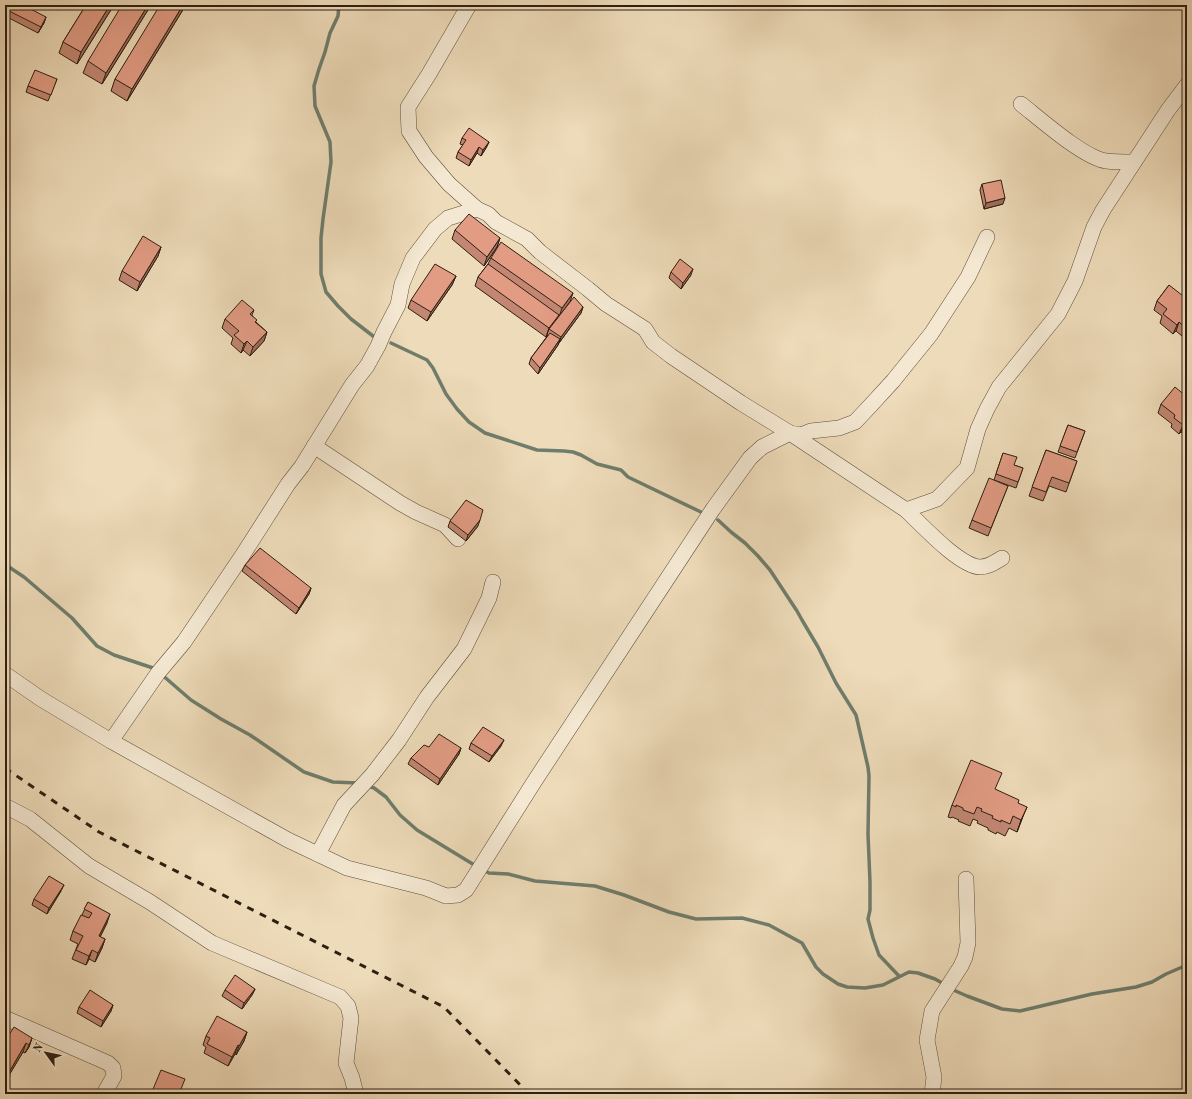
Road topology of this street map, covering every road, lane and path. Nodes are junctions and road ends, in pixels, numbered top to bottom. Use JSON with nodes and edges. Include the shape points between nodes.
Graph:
{"nodes":[{"id":1,"x":469,"y":5,"type":"edge"},
{"id":2,"x":1187,"y":84,"type":"edge"},
{"id":3,"x":1021,"y":104,"type":"dead end"},
{"id":4,"x":1134,"y":162,"type":"junction"},
{"id":5,"x":477,"y":209,"type":"junction"},
{"id":6,"x":987,"y":237,"type":"dead end"},
{"id":7,"x":790,"y":433,"type":"junction"},
{"id":8,"x":314,"y":446,"type":"junction"},
{"id":9,"x":906,"y":510,"type":"junction"},
{"id":10,"x":458,"y":540,"type":"dead end"},
{"id":11,"x":1002,"y":558,"type":"dead end"},
{"id":12,"x":493,"y":582,"type":"dead end"},
{"id":13,"x":5,"y":674,"type":"edge"},
{"id":14,"x":111,"y":741,"type":"junction"},
{"id":15,"x":5,"y":806,"type":"edge"},
{"id":16,"x":318,"y":854,"type":"junction"},
{"id":17,"x":966,"y":879,"type":"dead end"},
{"id":18,"x":5,"y":1018,"type":"edge"},
{"id":19,"x":104,"y":1094,"type":"edge"},
{"id":20,"x":356,"y":1094,"type":"edge"},
{"id":21,"x":932,"y":1094,"type":"edge"}],
"edges":[{"from":1,"to":5,"type":"street","via":[[408,107],[409,131],[426,157],[449,184]]},
{"from":2,"to":4,"type":"street"},
{"from":3,"to":4,"type":"street","via":[[1091,156],[1105,161]]},
{"from":4,"to":9,"type":"street","via":[[1094,228],[1075,281],[1058,314],[996,392],[978,429],[967,468],[937,499]]},
{"from":5,"to":7,"type":"street","via":[[527,239],[606,304],[645,329],[653,342],[671,356]]},
{"from":5,"to":8,"type":"street","via":[[448,218],[435,229],[413,258],[402,284],[398,305],[378,346]]},
{"from":6,"to":7,"type":"street","via":[[968,278],[931,334],[855,422],[839,428],[811,430],[800,435]]},
{"from":7,"to":9,"type":"street"},
{"from":7,"to":16,"type":"street","via":[[762,447],[750,458],[718,503],[466,890],[458,895],[446,896],[426,888],[347,868]]},
{"from":8,"to":10,"type":"street","via":[[400,503],[445,524]]},
{"from":8,"to":14,"type":"street","via":[[184,642]]},
{"from":9,"to":11,"type":"street","via":[[953,553],[970,564],[979,567],[990,565]]},
{"from":12,"to":16,"type":"street","via":[[489,598],[464,649],[427,696],[399,740],[344,805]]},
{"from":13,"to":14,"type":"street"},
{"from":14,"to":16,"type":"street","via":[[288,840]]},
{"from":15,"to":20,"type":"street","via":[[30,819],[89,866],[212,943],[340,998],[348,1006],[351,1018],[346,1063]]},
{"from":17,"to":21,"type":"street","via":[[967,950],[932,1011],[927,1040],[934,1077]]},
{"from":18,"to":19,"type":"street","via":[[108,1063],[113,1068],[114,1076]]}]}
